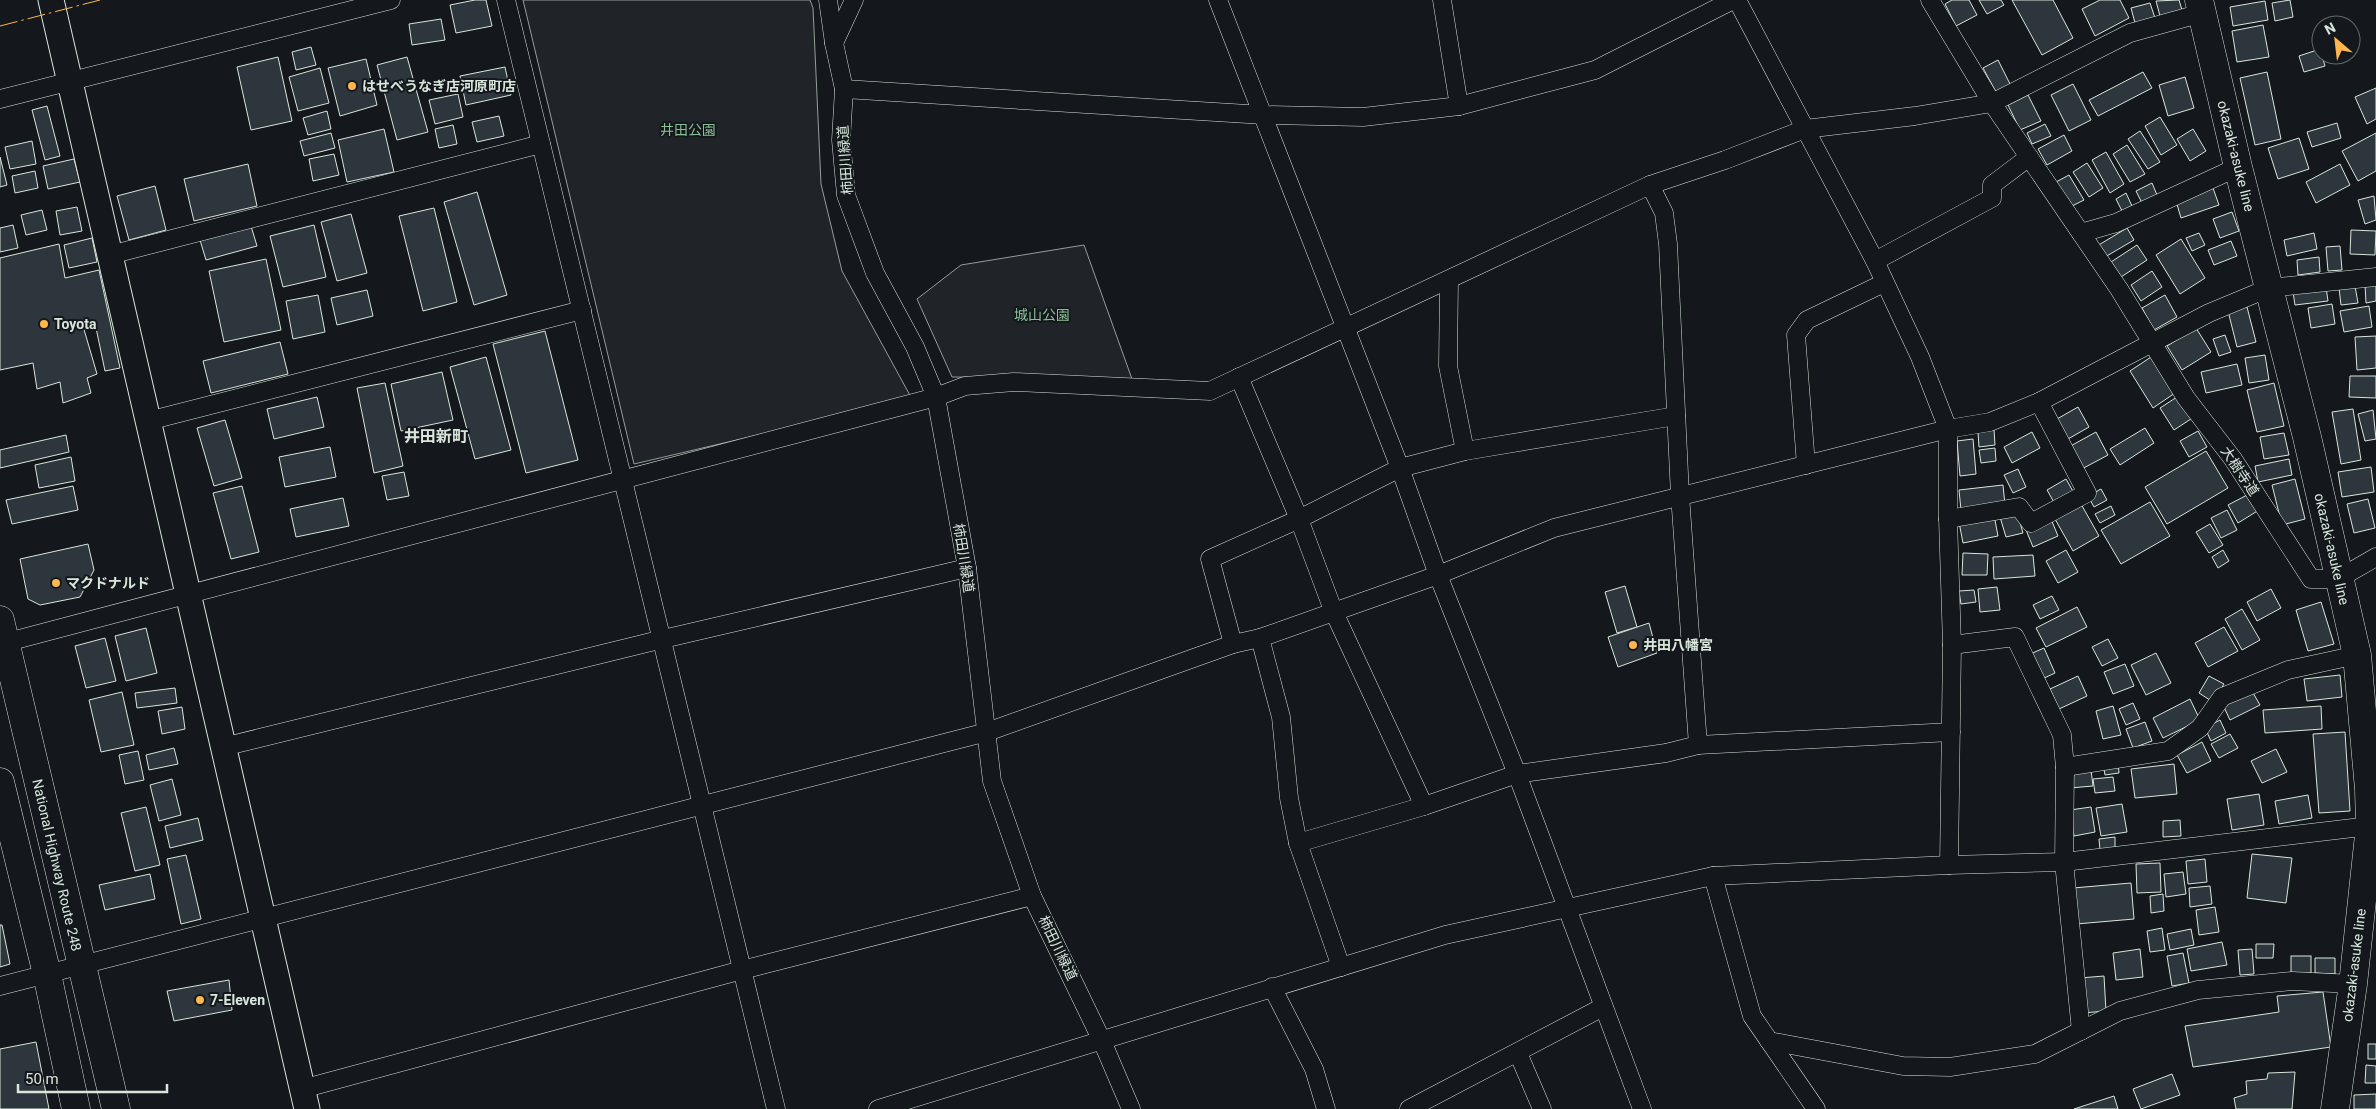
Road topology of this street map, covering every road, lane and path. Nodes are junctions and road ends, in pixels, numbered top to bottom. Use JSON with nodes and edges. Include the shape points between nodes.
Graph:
{"nodes":[{"id":1,"x":51,"y":0,"type":"edge"},
{"id":2,"x":391,"y":0,"type":"edge"},
{"id":3,"x":506,"y":0,"type":"edge"},
{"id":4,"x":828,"y":0,"type":"edge"},
{"id":5,"x":854,"y":0,"type":"edge"},
{"id":6,"x":1218,"y":0,"type":"edge"},
{"id":7,"x":1442,"y":0,"type":"edge"},
{"id":8,"x":1733,"y":0,"type":"edge"},
{"id":9,"x":1737,"y":0,"type":"edge"},
{"id":10,"x":1930,"y":0,"type":"edge"},
{"id":11,"x":2201,"y":7,"type":"edge"},
{"id":12,"x":834,"y":43,"type":"junction"},
{"id":13,"x":70,"y":81,"type":"junction"},
{"id":14,"x":844,"y":89,"type":"junction"},
{"id":15,"x":0,"y":99,"type":"edge"},
{"id":16,"x":1992,"y":103,"type":"junction"},
{"id":17,"x":1459,"y":106,"type":"junction"},
{"id":18,"x":1264,"y":116,"type":"junction"},
{"id":19,"x":1805,"y":129,"type":"junction"},
{"id":20,"x":541,"y":144,"type":"junction"},
{"id":21,"x":2029,"y":157,"type":"junction"},
{"id":22,"x":2238,"y":167,"type":"junction"},
{"id":23,"x":1650,"y":185,"type":"junction"},
{"id":24,"x":2081,"y":233,"type":"junction"},
{"id":25,"x":110,"y":255,"type":"junction"},
{"id":26,"x":1875,"y":261,"type":"junction"},
{"id":27,"x":2376,"y":277,"type":"edge"},
{"id":28,"x":1449,"y":280,"type":"junction"},
{"id":29,"x":1884,"y":283,"type":"junction"},
{"id":30,"x":2269,"y":288,"type":"junction"},
{"id":31,"x":582,"y":310,"type":"junction"},
{"id":32,"x":1345,"y":328,"type":"junction"},
{"id":33,"x":2153,"y":343,"type":"junction"},
{"id":34,"x":1239,"y":377,"type":"junction"},
{"id":35,"x":936,"y":397,"type":"junction"},
{"id":36,"x":2039,"y":402,"type":"junction"},
{"id":37,"x":1676,"y":416,"type":"junction"},
{"id":38,"x":148,"y":421,"type":"junction"},
{"id":39,"x":1948,"y":430,"type":"junction"},
{"id":40,"x":1465,"y":451,"type":"junction"},
{"id":41,"x":1806,"y":465,"type":"junction"},
{"id":42,"x":1400,"y":468,"type":"junction"},
{"id":43,"x":624,"y":480,"type":"junction"},
{"id":44,"x":1680,"y":495,"type":"junction"},
{"id":45,"x":1948,"y":518,"type":"junction"},
{"id":46,"x":1299,"y":519,"type":"junction"},
{"id":47,"x":2375,"y":552,"type":"edge"},
{"id":48,"x":967,"y":568,"type":"junction"},
{"id":49,"x":1438,"y":575,"type":"junction"},
{"id":50,"x":2338,"y":579,"type":"junction"},
{"id":51,"x":188,"y":594,"type":"junction"},
{"id":52,"x":1333,"y":610,"type":"junction"},
{"id":53,"x":2,"y":636,"type":"edge"},
{"id":54,"x":1260,"y":638,"type":"junction"},
{"id":55,"x":663,"y":639,"type":"junction"},
{"id":56,"x":1233,"y":644,"type":"junction"},
{"id":57,"x":1952,"y":646,"type":"junction"},
{"id":58,"x":2358,"y":655,"type":"junction"},
{"id":59,"x":988,"y":732,"type":"junction"},
{"id":60,"x":1951,"y":732,"type":"junction"},
{"id":61,"x":1698,"y":745,"type":"junction"},
{"id":62,"x":223,"y":747,"type":"junction"},
{"id":63,"x":2065,"y":767,"type":"junction"},
{"id":64,"x":1518,"y":774,"type":"junction"},
{"id":65,"x":0,"y":782,"type":"edge"},
{"id":66,"x":2373,"y":790,"type":"edge"},
{"id":67,"x":703,"y":805,"type":"junction"},
{"id":68,"x":1424,"y":806,"type":"junction"},
{"id":69,"x":2370,"y":826,"type":"junction"},
{"id":70,"x":1298,"y":843,"type":"junction"},
{"id":71,"x":2064,"y":862,"type":"junction"},
{"id":72,"x":1948,"y":865,"type":"junction"},
{"id":73,"x":1713,"y":876,"type":"junction"},
{"id":74,"x":1032,"y":896,"type":"junction"},
{"id":75,"x":1565,"y":907,"type":"junction"},
{"id":76,"x":263,"y":918,"type":"junction"},
{"id":77,"x":81,"y":965,"type":"junction"},
{"id":78,"x":1341,"y":967,"type":"junction"},
{"id":79,"x":742,"y":970,"type":"junction"},
{"id":80,"x":47,"y":974,"type":"junction"},
{"id":81,"x":2353,"y":984,"type":"junction"},
{"id":82,"x":0,"y":986,"type":"edge"},
{"id":83,"x":1272,"y":987,"type":"junction"},
{"id":84,"x":1603,"y":1007,"type":"junction"},
{"id":85,"x":2081,"y":1031,"type":"junction"},
{"id":86,"x":1102,"y":1041,"type":"junction"},
{"id":87,"x":1769,"y":1041,"type":"junction"},
{"id":88,"x":1518,"y":1053,"type":"junction"},
{"id":89,"x":305,"y":1099,"type":"edge"},
{"id":90,"x":76,"y":1109,"type":"edge"},
{"id":91,"x":116,"y":1109,"type":"edge"},
{"id":92,"x":776,"y":1109,"type":"edge"},
{"id":93,"x":878,"y":1109,"type":"edge"},
{"id":94,"x":1131,"y":1109,"type":"edge"},
{"id":95,"x":1326,"y":1109,"type":"edge"},
{"id":96,"x":1409,"y":1109,"type":"edge"},
{"id":97,"x":1542,"y":1109,"type":"edge"},
{"id":98,"x":1642,"y":1109,"type":"edge"},
{"id":99,"x":1816,"y":1109,"type":"edge"},
{"id":100,"x":2335,"y":1109,"type":"edge"}],
"edges":[{"from":1,"to":13,"type":"street"},
{"from":2,"to":13,"type":"street"},
{"from":3,"to":20,"type":"street"},
{"from":4,"to":12,"type":"street","name":"柿田川緑道"},
{"from":5,"to":12,"type":"street"},
{"from":6,"to":18,"type":"street"},
{"from":7,"to":17,"type":"street"},
{"from":8,"to":17,"type":"street","via":[[1595,70]]},
{"from":9,"to":19,"type":"street"},
{"from":10,"to":16,"type":"street"},
{"from":11,"to":16,"type":"street","via":[[2130,33]]},
{"from":11,"to":22,"type":"main road","name":"okazaki-asuke line"},
{"from":12,"to":14,"type":"street","name":"柿田川緑道"},
{"from":13,"to":15,"type":"street"},
{"from":13,"to":25,"type":"street"},
{"from":14,"to":18,"type":"street"},
{"from":14,"to":35,"type":"street","name":"柿田川緑道","via":[[841,140],[846,195],[875,273],[915,347]]},
{"from":16,"to":19,"type":"street"},
{"from":16,"to":21,"type":"street"},
{"from":17,"to":18,"type":"street","via":[[1363,117]]},
{"from":18,"to":32,"type":"street"},
{"from":19,"to":23,"type":"street"},
{"from":19,"to":26,"type":"street"},
{"from":20,"to":25,"type":"street"},
{"from":20,"to":31,"type":"street"},
{"from":21,"to":24,"type":"street"},
{"from":21,"to":26,"type":"street","via":[[1992,185],[1992,198]]},
{"from":22,"to":24,"type":"street","via":[[2116,222]]},
{"from":22,"to":30,"type":"main road","name":"okazaki-asuke line"},
{"from":23,"to":28,"type":"street"},
{"from":23,"to":37,"type":"street","via":[[1664,213],[1668,244]]},
{"from":24,"to":33,"type":"street"},
{"from":25,"to":38,"type":"street"},
{"from":26,"to":29,"type":"street"},
{"from":27,"to":30,"type":"street"},
{"from":28,"to":32,"type":"street"},
{"from":28,"to":40,"type":"street","via":[[1448,366]]},
{"from":29,"to":39,"type":"street","via":[[1920,357]]},
{"from":29,"to":41,"type":"street","via":[[1807,320],[1796,335]]},
{"from":30,"to":33,"type":"street","via":[[2209,313]]},
{"from":30,"to":50,"type":"main road","name":"okazaki-asuke line","via":[[2307,437]]},
{"from":31,"to":38,"type":"street"},
{"from":31,"to":43,"type":"street"},
{"from":32,"to":34,"type":"street"},
{"from":32,"to":42,"type":"street"},
{"from":33,"to":36,"type":"street"},
{"from":33,"to":50,"type":"street","name":"大樹寺道","via":[[2186,398],[2233,459],[2311,579]]},
{"from":34,"to":35,"type":"street","via":[[1210,391],[1014,382],[965,386]]},
{"from":34,"to":46,"type":"street"},
{"from":35,"to":43,"type":"street"},
{"from":35,"to":48,"type":"street","name":"柿田川緑道"},
{"from":36,"to":39,"type":"street","via":[[1990,422]]},
{"from":36,"to":45,"type":"street","via":[[2087,493],[2031,523],[2019,507]]},
{"from":37,"to":40,"type":"street"},
{"from":37,"to":44,"type":"street"},
{"from":38,"to":51,"type":"street"},
{"from":39,"to":41,"type":"street"},
{"from":39,"to":45,"type":"street"},
{"from":40,"to":42,"type":"street"},
{"from":41,"to":44,"type":"street"},
{"from":42,"to":46,"type":"street"},
{"from":42,"to":49,"type":"street"},
{"from":43,"to":51,"type":"street"},
{"from":43,"to":55,"type":"street"},
{"from":44,"to":49,"type":"street","via":[[1554,528]]},
{"from":44,"to":61,"type":"street"},
{"from":45,"to":57,"type":"street"},
{"from":46,"to":52,"type":"street"},
{"from":46,"to":56,"type":"street","via":[[1210,558]]},
{"from":47,"to":50,"type":"street"},
{"from":48,"to":55,"type":"street"},
{"from":48,"to":59,"type":"street","name":"柿田川緑道"},
{"from":49,"to":52,"type":"street"},
{"from":49,"to":64,"type":"street"},
{"from":50,"to":58,"type":"main road","name":"okazaki-asuke line"},
{"from":51,"to":53,"type":"street"},
{"from":51,"to":62,"type":"street"},
{"from":52,"to":54,"type":"street"},
{"from":52,"to":68,"type":"street"},
{"from":53,"to":77,"type":"main road","name":"National Highway Route 248"},
{"from":54,"to":56,"type":"street"},
{"from":54,"to":70,"type":"street","via":[[1281,717],[1289,798]]},
{"from":55,"to":62,"type":"street"},
{"from":55,"to":67,"type":"street"},
{"from":56,"to":59,"type":"street"},
{"from":57,"to":60,"type":"street"},
{"from":57,"to":63,"type":"street","via":[[2015,637],[2062,735]]},
{"from":58,"to":63,"type":"street","via":[[2288,670],[2222,697],[2200,728],[2168,751]]},
{"from":58,"to":66,"type":"main road","name":"okazaki-asuke line"},
{"from":59,"to":67,"type":"street"},
{"from":59,"to":74,"type":"street","name":"柿田川緑道","via":[[992,781]]},
{"from":60,"to":61,"type":"street"},
{"from":60,"to":72,"type":"street"},
{"from":61,"to":64,"type":"street","via":[[1666,753]]},
{"from":62,"to":76,"type":"street"},
{"from":63,"to":71,"type":"street"},
{"from":64,"to":68,"type":"street"},
{"from":64,"to":75,"type":"street"},
{"from":65,"to":80,"type":"main road"},
{"from":66,"to":69,"type":"main road","name":"okazaki-asuke line"},
{"from":67,"to":76,"type":"street"},
{"from":67,"to":79,"type":"street"},
{"from":68,"to":70,"type":"street"},
{"from":69,"to":71,"type":"street"},
{"from":69,"to":81,"type":"main road","name":"okazaki-asuke line"},
{"from":70,"to":78,"type":"street"},
{"from":71,"to":72,"type":"street"},
{"from":71,"to":85,"type":"street"},
{"from":72,"to":73,"type":"street"},
{"from":73,"to":75,"type":"street"},
{"from":73,"to":87,"type":"street","via":[[1752,1016]]},
{"from":74,"to":79,"type":"street"},
{"from":74,"to":86,"type":"street","name":"柿田川緑道"},
{"from":75,"to":78,"type":"street","via":[[1445,934]]},
{"from":75,"to":84,"type":"street"},
{"from":76,"to":77,"type":"street"},
{"from":76,"to":89,"type":"street"},
{"from":77,"to":80,"type":"street"},
{"from":77,"to":91,"type":"main road","name":"National Highway Route 248"},
{"from":78,"to":83,"type":"street"},
{"from":79,"to":89,"type":"street"},
{"from":79,"to":92,"type":"street"},
{"from":80,"to":82,"type":"street"},
{"from":80,"to":90,"type":"main road"},
{"from":81,"to":85,"type":"street","via":[[2292,980],[2198,990],[2120,1012]]},
{"from":81,"to":100,"type":"main road","name":"okazaki-asuke line"},
{"from":83,"to":86,"type":"street"},
{"from":83,"to":95,"type":"street","via":[[1314,1069]]},
{"from":84,"to":88,"type":"street"},
{"from":84,"to":98,"type":"street"},
{"from":85,"to":87,"type":"street","via":[[2035,1054],[1950,1068],[1903,1066]]},
{"from":86,"to":93,"type":"street"},
{"from":86,"to":94,"type":"street","name":"柿田川緑道"},
{"from":87,"to":99,"type":"street"},
{"from":88,"to":96,"type":"street"},
{"from":88,"to":97,"type":"street"}]}
